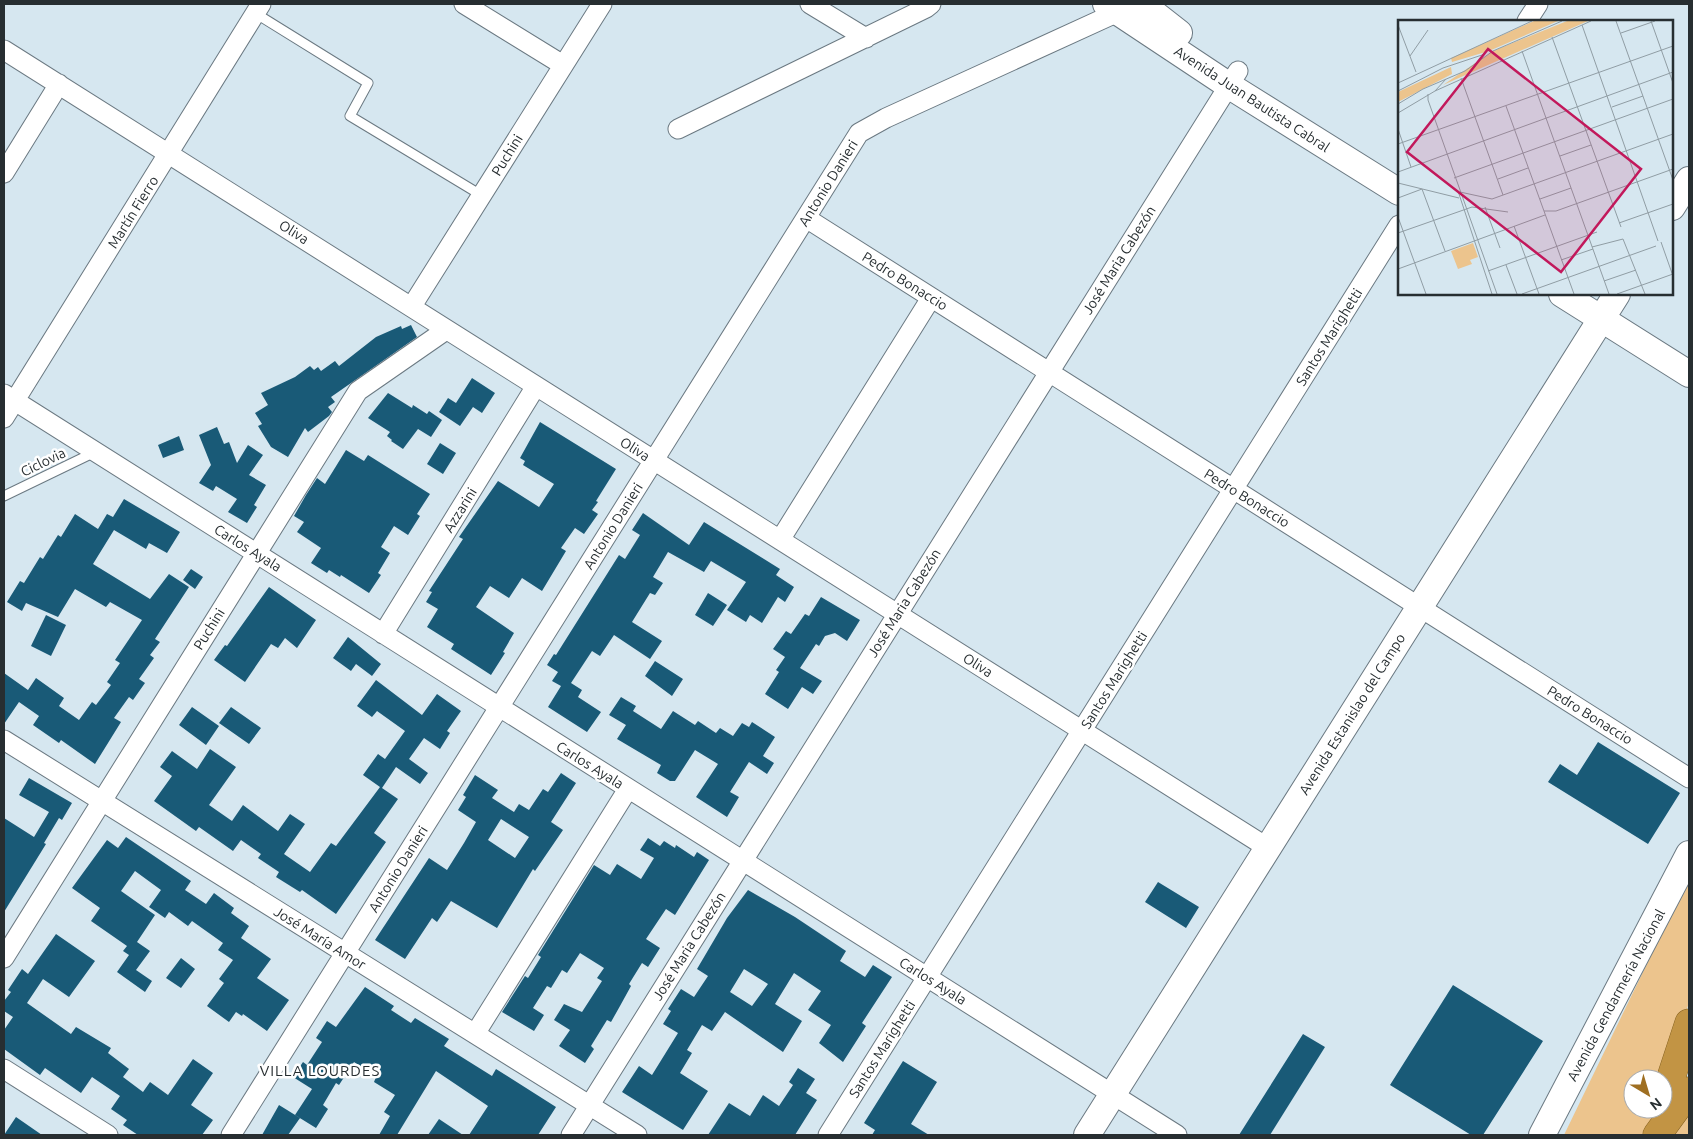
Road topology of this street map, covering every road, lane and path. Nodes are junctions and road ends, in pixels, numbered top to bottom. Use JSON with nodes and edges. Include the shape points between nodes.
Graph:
{"nodes":[{"id":1,"x":464,"y":4,"type":"edge"},
{"id":2,"x":602,"y":4,"type":"edge"},
{"id":3,"x":810,"y":4,"type":"edge"},
{"id":4,"x":931,"y":4,"type":"edge"},
{"id":5,"x":1538,"y":4,"type":"edge"},
{"id":6,"x":1122,"y":7,"type":"edge"},
{"id":7,"x":258,"y":8,"type":"edge"},
{"id":8,"x":1529,"y":20,"type":"edge"},
{"id":9,"x":866,"y":38,"type":"junction"},
{"id":10,"x":4,"y":50,"type":"edge"},
{"id":11,"x":563,"y":66,"type":"junction"},
{"id":12,"x":1233,"y":78,"type":"junction"},
{"id":13,"x":59,"y":84,"type":"junction"},
{"id":14,"x":678,"y":129,"type":"dead end"},
{"id":15,"x":169,"y":153,"type":"junction"},
{"id":16,"x":1398,"y":172,"type":"edge"},
{"id":17,"x":4,"y":173,"type":"edge"},
{"id":18,"x":1689,"y":180,"type":"edge"},
{"id":19,"x":1398,"y":191,"type":"edge"},
{"id":20,"x":481,"y":195,"type":"junction"},
{"id":21,"x":1673,"y":205,"type":"edge"},
{"id":22,"x":806,"y":218,"type":"junction"},
{"id":23,"x":1398,"y":227,"type":"edge"},
{"id":24,"x":1567,"y":295,"type":"edge"},
{"id":25,"x":931,"y":298,"type":"junction"},
{"id":26,"x":1605,"y":303,"type":"edge"},
{"id":27,"x":412,"y":306,"type":"junction"},
{"id":28,"x":446,"y":330,"type":"junction"},
{"id":29,"x":1689,"y":354,"type":"edge"},
{"id":30,"x":1049,"y":372,"type":"junction"},
{"id":31,"x":1689,"y":374,"type":"edge"},
{"id":32,"x":536,"y":386,"type":"junction"},
{"id":33,"x":9,"y":398,"type":"edge"},
{"id":34,"x":4,"y":418,"type":"edge"},
{"id":35,"x":95,"y":452,"type":"junction"},
{"id":36,"x":654,"y":461,"type":"junction"},
{"id":37,"x":1234,"y":489,"type":"junction"},
{"id":38,"x":4,"y":496,"type":"edge"},
{"id":39,"x":780,"y":540,"type":"junction"},
{"id":40,"x":256,"y":554,"type":"junction"},
{"id":41,"x":1420,"y":607,"type":"junction"},
{"id":42,"x":897,"y":614,"type":"junction"},
{"id":43,"x":383,"y":634,"type":"junction"},
{"id":44,"x":499,"y":707,"type":"junction"},
{"id":45,"x":1082,"y":730,"type":"junction"},
{"id":46,"x":4,"y":740,"type":"edge"},
{"id":47,"x":1689,"y":778,"type":"edge"},
{"id":48,"x":628,"y":789,"type":"junction"},
{"id":49,"x":102,"y":801,"type":"junction"},
{"id":50,"x":1268,"y":848,"type":"junction"},
{"id":51,"x":1689,"y":854,"type":"edge"},
{"id":52,"x":743,"y":861,"type":"junction"},
{"id":53,"x":345,"y":953,"type":"junction"},
{"id":54,"x":4,"y":958,"type":"edge"},
{"id":55,"x":927,"y":978,"type":"junction"},
{"id":56,"x":1689,"y":1024,"type":"edge"},
{"id":57,"x":475,"y":1034,"type":"junction"},
{"id":58,"x":4,"y":1069,"type":"edge"},
{"id":59,"x":1673,"y":1072,"type":"edge"},
{"id":60,"x":1689,"y":1091,"type":"edge"},
{"id":61,"x":1113,"y":1095,"type":"junction"},
{"id":62,"x":589,"y":1106,"type":"junction"},
{"id":63,"x":1657,"y":1119,"type":"edge"},
{"id":64,"x":108,"y":1135,"type":"edge"},
{"id":65,"x":231,"y":1135,"type":"edge"},
{"id":66,"x":571,"y":1135,"type":"edge"},
{"id":67,"x":637,"y":1135,"type":"edge"},
{"id":68,"x":828,"y":1135,"type":"edge"},
{"id":69,"x":1087,"y":1135,"type":"edge"},
{"id":70,"x":1177,"y":1135,"type":"edge"},
{"id":71,"x":1542,"y":1135,"type":"edge"},
{"id":72,"x":1651,"y":1135,"type":"edge"},
{"id":73,"x":1657,"y":1135,"type":"edge"}],
"edges":[{"from":1,"to":11,"type":"street"},
{"from":2,"to":11,"type":"street","name":"Puchini"},
{"from":3,"to":9,"type":"street"},
{"from":4,"to":9,"type":"street"},
{"from":5,"to":8,"type":"street"},
{"from":6,"to":12,"type":"main road","name":"Avenida Juan Bautista Cabral"},
{"from":6,"to":22,"type":"street","name":"Antonio Danieri","via":[[859,133]]},
{"from":7,"to":15,"type":"street","name":"Martín Fierro"},
{"from":7,"to":20,"type":"lane","via":[[368,83],[350,116]]},
{"from":9,"to":14,"type":"street"},
{"from":10,"to":13,"type":"street","name":"Oliva"},
{"from":11,"to":20,"type":"street","name":"Puchini"},
{"from":12,"to":16,"type":"main road","name":"Avenida Juan Bautista Cabral"},
{"from":12,"to":19,"type":"main road","name":"Avenida Juan Bautista Cabral"},
{"from":12,"to":30,"type":"street","name":"José Maria Cabezón"},
{"from":13,"to":15,"type":"street","name":"Oliva"},
{"from":13,"to":17,"type":"street"},
{"from":15,"to":27,"type":"street","name":"Oliva"},
{"from":15,"to":33,"type":"street","name":"Martín Fierro"},
{"from":18,"to":21,"type":"main road"},
{"from":20,"to":27,"type":"street","name":"Puchini"},
{"from":22,"to":25,"type":"street","name":"Pedro Bonaccio"},
{"from":22,"to":36,"type":"street","name":"Antonio Danieri"},
{"from":23,"to":37,"type":"street","name":"Santos Marighetti"},
{"from":24,"to":26,"type":"main road"},
{"from":25,"to":30,"type":"street","name":"Pedro Bonaccio"},
{"from":25,"to":39,"type":"street"},
{"from":26,"to":29,"type":"main road"},
{"from":26,"to":31,"type":"main road"},
{"from":26,"to":41,"type":"main road","name":"Avenida Estanislao del Campo"},
{"from":27,"to":28,"type":"street","name":"Oliva"},
{"from":28,"to":32,"type":"street","name":"Oliva"},
{"from":28,"to":40,"type":"street","name":"Puchini","via":[[358,391]]},
{"from":30,"to":37,"type":"street","name":"Pedro Bonaccio"},
{"from":30,"to":42,"type":"street","name":"José Maria Cabezón"},
{"from":32,"to":36,"type":"street","name":"Oliva"},
{"from":32,"to":43,"type":"street","name":"Azzarini"},
{"from":33,"to":34,"type":"street","name":"Martín Fierro"},
{"from":33,"to":35,"type":"street","name":"Carlos Ayala"},
{"from":35,"to":38,"type":"lane","name":"Ciclovia"},
{"from":35,"to":40,"type":"street","name":"Carlos Ayala"},
{"from":36,"to":39,"type":"street","name":"Oliva"},
{"from":36,"to":44,"type":"street","name":"Antonio Danieri"},
{"from":37,"to":41,"type":"street","name":"Pedro Bonaccio"},
{"from":37,"to":45,"type":"street","name":"Santos Marighetti"},
{"from":39,"to":42,"type":"street","name":"Oliva"},
{"from":40,"to":43,"type":"street","name":"Carlos Ayala"},
{"from":40,"to":49,"type":"street","name":"Puchini"},
{"from":41,"to":47,"type":"street","name":"Pedro Bonaccio"},
{"from":41,"to":50,"type":"main road","name":"Avenida Estanislao del Campo"},
{"from":42,"to":45,"type":"street","name":"Oliva"},
{"from":42,"to":52,"type":"street","name":"José Maria Cabezón"},
{"from":43,"to":44,"type":"street","name":"Carlos Ayala"},
{"from":44,"to":48,"type":"street","name":"Carlos Ayala"},
{"from":44,"to":53,"type":"street","name":"Antonio Danieri"},
{"from":45,"to":50,"type":"street","name":"Oliva"},
{"from":45,"to":55,"type":"street","name":"Santos Marighetti"},
{"from":46,"to":49,"type":"street","name":"José María Amor"},
{"from":48,"to":52,"type":"street","name":"Carlos Ayala"},
{"from":48,"to":57,"type":"street"},
{"from":49,"to":53,"type":"street","name":"José María Amor"},
{"from":49,"to":54,"type":"street","name":"Puchini"},
{"from":50,"to":61,"type":"main road","name":"Avenida Estanislao del Campo"},
{"from":51,"to":71,"type":"main road","name":"Avenida Gendarmería Nacional"},
{"from":52,"to":55,"type":"street","name":"Carlos Ayala"},
{"from":52,"to":62,"type":"street","name":"José Maria Cabezón"},
{"from":53,"to":57,"type":"street","name":"José María Amor"},
{"from":53,"to":65,"type":"street","name":"Antonio Danieri"},
{"from":55,"to":61,"type":"street","name":"Carlos Ayala"},
{"from":55,"to":68,"type":"street","name":"Santos Marighetti"},
{"from":56,"to":59,"type":"highway"},
{"from":57,"to":62,"type":"street","name":"José María Amor"},
{"from":58,"to":64,"type":"street"},
{"from":60,"to":73,"type":"highway"},
{"from":61,"to":69,"type":"main road","name":"Avenida Estanislao del Campo"},
{"from":61,"to":70,"type":"street","name":"Carlos Ayala"},
{"from":62,"to":66,"type":"street","name":"José Maria Cabezón"},
{"from":62,"to":67,"type":"street","name":"José María Amor"},
{"from":63,"to":72,"type":"highway"}]}
